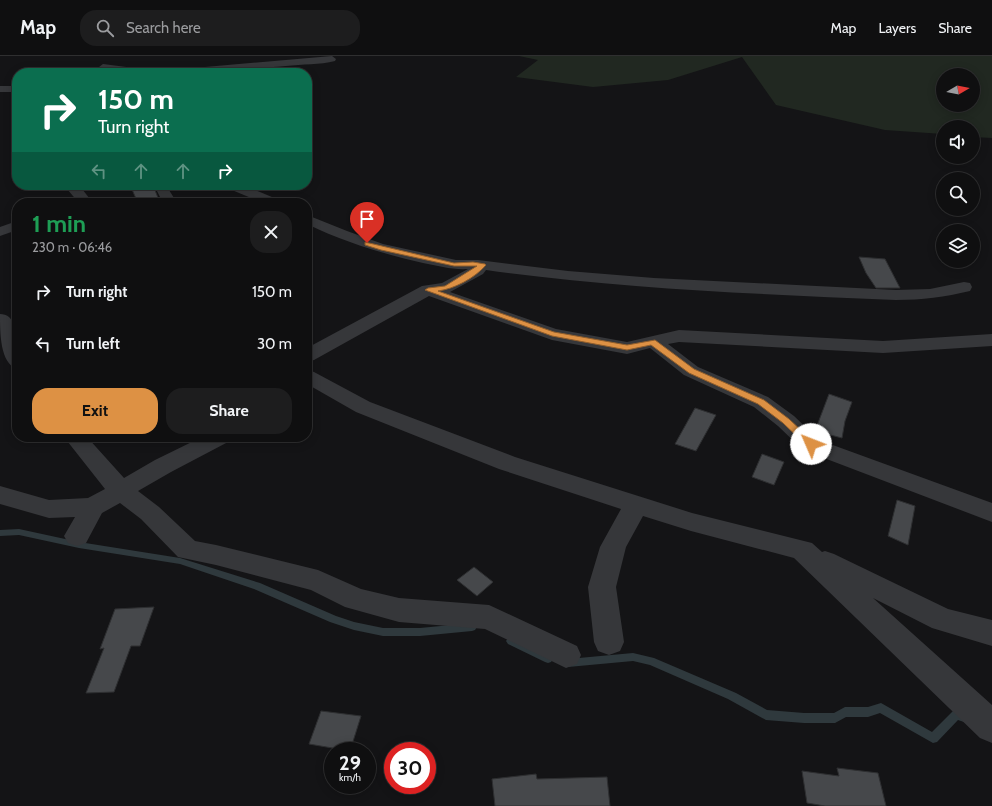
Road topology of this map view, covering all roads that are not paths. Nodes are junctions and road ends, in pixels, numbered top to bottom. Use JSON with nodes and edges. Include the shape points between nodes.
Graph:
{"nodes":[{"id":1,"x":332,"y":59,"type":"dead end"},
{"id":2,"x":114,"y":60,"type":"dead end"},
{"id":3,"x":102,"y":68,"type":"edge"},
{"id":4,"x":228,"y":68,"type":"edge"},
{"id":5,"x":12,"y":89,"type":"edge"},
{"id":6,"x":0,"y":90,"type":"edge"},
{"id":7,"x":244,"y":190,"type":"edge"},
{"id":8,"x":262,"y":198,"type":"edge"},
{"id":9,"x":312,"y":221,"type":"edge"},
{"id":10,"x":12,"y":227,"type":"edge"},
{"id":11,"x":0,"y":232,"type":"edge"},
{"id":12,"x":482,"y":265,"type":"junction"},
{"id":13,"x":964,"y":287,"type":"dead end"},
{"id":14,"x":428,"y":290,"type":"junction"},
{"id":15,"x":0,"y":319,"type":"edge"},
{"id":16,"x":992,"y":340,"type":"edge"},
{"id":17,"x":653,"y":342,"type":"junction"},
{"id":18,"x":312,"y":353,"type":"edge"},
{"id":19,"x":12,"y":359,"type":"edge"},
{"id":20,"x":312,"y":384,"type":"edge"},
{"id":21,"x":79,"y":442,"type":"edge"},
{"id":22,"x":210,"y":442,"type":"edge"},
{"id":23,"x":121,"y":491,"type":"junction"},
{"id":24,"x":0,"y":495,"type":"edge"},
{"id":25,"x":636,"y":505,"type":"junction"},
{"id":26,"x":93,"y":507,"type":"junction"},
{"id":27,"x":992,"y":513,"type":"edge"},
{"id":28,"x":77,"y":536,"type":"dead end"},
{"id":29,"x":803,"y":550,"type":"junction"},
{"id":30,"x":992,"y":633,"type":"edge"},
{"id":31,"x":609,"y":642,"type":"dead end"},
{"id":32,"x":566,"y":655,"type":"dead end"},
{"id":33,"x":992,"y":727,"type":"edge"}],
"edges":[{"from":1,"to":4,"type":"street"},
{"from":2,"to":3,"type":"street"},
{"from":5,"to":6,"type":"street"},
{"from":7,"to":8,"type":"street"},
{"from":9,"to":12,"type":"street","via":[[381,248],[454,264]]},
{"from":10,"to":11,"type":"street"},
{"from":12,"to":13,"type":"street","via":[[641,283],[711,287],[924,296]]},
{"from":12,"to":14,"type":"street","via":[[477,271],[446,288]]},
{"from":14,"to":17,"type":"street","via":[[552,334],[627,348]]},
{"from":14,"to":18,"type":"street"},
{"from":15,"to":19,"type":"street"},
{"from":16,"to":17,"type":"street","via":[[930,346],[883,347],[679,336]]},
{"from":17,"to":27,"type":"street","via":[[692,371],[761,402],[811,444]]},
{"from":20,"to":25,"type":"street","via":[[507,463]]},
{"from":21,"to":23,"type":"street"},
{"from":22,"to":23,"type":"street"},
{"from":23,"to":26,"type":"street"},
{"from":23,"to":32,"type":"street","via":[[150,513],[187,550],[318,581],[355,598],[399,610],[489,617]]},
{"from":24,"to":26,"type":"street","via":[[49,509]]},
{"from":25,"to":29,"type":"street","via":[[691,522]]},
{"from":25,"to":31,"type":"street","via":[[613,547],[602,587]]},
{"from":26,"to":28,"type":"street"},
{"from":29,"to":30,"type":"street","via":[[942,619]]},
{"from":29,"to":33,"type":"street"}]}
